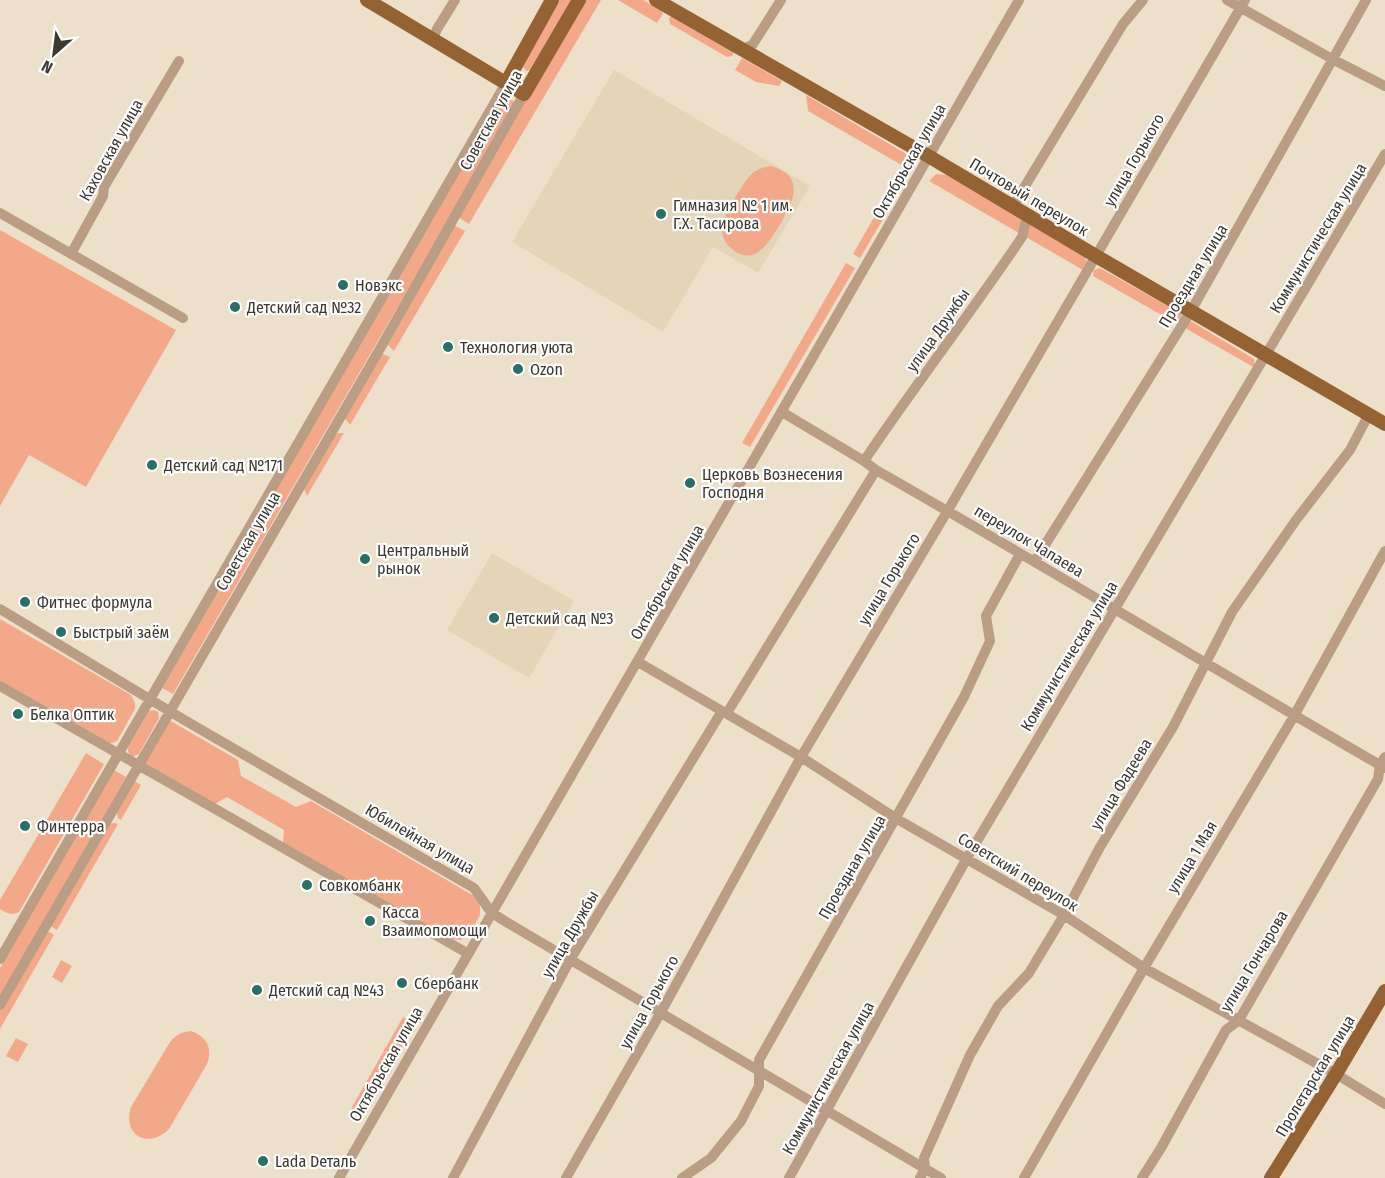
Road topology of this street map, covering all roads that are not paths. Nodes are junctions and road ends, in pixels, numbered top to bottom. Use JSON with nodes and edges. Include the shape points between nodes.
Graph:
{"nodes":[{"id":1,"x":367,"y":0,"type":"edge"},
{"id":2,"x":455,"y":0,"type":"edge"},
{"id":3,"x":552,"y":0,"type":"edge"},
{"id":4,"x":579,"y":0,"type":"edge"},
{"id":5,"x":656,"y":0,"type":"edge"},
{"id":6,"x":781,"y":0,"type":"edge"},
{"id":7,"x":1019,"y":0,"type":"edge"},
{"id":8,"x":1143,"y":0,"type":"edge"},
{"id":9,"x":1227,"y":0,"type":"edge"},
{"id":10,"x":1366,"y":0,"type":"edge"},
{"id":11,"x":1243,"y":4,"type":"edge"},
{"id":12,"x":433,"y":39,"type":"junction"},
{"id":13,"x":744,"y":49,"type":"junction"},
{"id":14,"x":1334,"y":60,"type":"junction"},
{"id":15,"x":179,"y":61,"type":"dead end"},
{"id":16,"x":506,"y":83,"type":"junction"},
{"id":17,"x":1385,"y":86,"type":"edge"},
{"id":18,"x":524,"y":94,"type":"junction"},
{"id":19,"x":1385,"y":154,"type":"edge"},
{"id":20,"x":930,"y":157,"type":"junction"},
{"id":21,"x":1013,"y":206,"type":"junction"},
{"id":22,"x":0,"y":213,"type":"edge"},
{"id":23,"x":1028,"y":213,"type":"junction"},
{"id":24,"x":71,"y":254,"type":"junction"},
{"id":25,"x":1096,"y":256,"type":"junction"},
{"id":26,"x":1191,"y":311,"type":"junction"},
{"id":27,"x":183,"y":318,"type":"dead end"},
{"id":28,"x":1267,"y":355,"type":"junction"},
{"id":29,"x":782,"y":412,"type":"junction"},
{"id":30,"x":1369,"y":414,"type":"junction"},
{"id":31,"x":1385,"y":424,"type":"edge"},
{"id":32,"x":864,"y":461,"type":"junction"},
{"id":33,"x":876,"y":470,"type":"junction"},
{"id":34,"x":948,"y":510,"type":"junction"},
{"id":35,"x":1385,"y":551,"type":"edge"},
{"id":36,"x":1020,"y":554,"type":"junction"},
{"id":37,"x":1035,"y":561,"type":"junction"},
{"id":38,"x":0,"y":609,"type":"edge"},
{"id":39,"x":1114,"y":609,"type":"junction"},
{"id":40,"x":638,"y":662,"type":"junction"},
{"id":41,"x":1204,"y":663,"type":"junction"},
{"id":42,"x":0,"y":686,"type":"edge"},
{"id":43,"x":149,"y":698,"type":"junction"},
{"id":44,"x":169,"y":711,"type":"junction"},
{"id":45,"x":724,"y":712,"type":"junction"},
{"id":46,"x":1294,"y":716,"type":"junction"},
{"id":47,"x":118,"y":755,"type":"junction"},
{"id":48,"x":801,"y":757,"type":"junction"},
{"id":49,"x":1383,"y":763,"type":"edge"},
{"id":50,"x":137,"y":766,"type":"junction"},
{"id":51,"x":897,"y":819,"type":"junction"},
{"id":52,"x":967,"y":858,"type":"junction"},
{"id":53,"x":491,"y":912,"type":"junction"},
{"id":54,"x":1064,"y":915,"type":"junction"},
{"id":55,"x":467,"y":953,"type":"junction"},
{"id":56,"x":0,"y":959,"type":"edge"},
{"id":57,"x":570,"y":960,"type":"junction"},
{"id":58,"x":1144,"y":968,"type":"junction"},
{"id":59,"x":1385,"y":991,"type":"edge"},
{"id":60,"x":0,"y":1005,"type":"edge"},
{"id":61,"x":661,"y":1012,"type":"junction"},
{"id":62,"x":1239,"y":1020,"type":"junction"},
{"id":63,"x":759,"y":1072,"type":"junction"},
{"id":64,"x":1336,"y":1074,"type":"junction"},
{"id":65,"x":1385,"y":1104,"type":"edge"},
{"id":66,"x":827,"y":1111,"type":"junction"},
{"id":67,"x":922,"y":1174,"type":"edge"},
{"id":68,"x":344,"y":1176,"type":"edge"},
{"id":69,"x":453,"y":1178,"type":"edge"},
{"id":70,"x":566,"y":1178,"type":"edge"},
{"id":71,"x":682,"y":1178,"type":"edge"},
{"id":72,"x":789,"y":1178,"type":"edge"},
{"id":73,"x":941,"y":1178,"type":"edge"},
{"id":74,"x":1024,"y":1178,"type":"edge"},
{"id":75,"x":1142,"y":1178,"type":"edge"},
{"id":76,"x":1271,"y":1178,"type":"edge"}],
"edges":[{"from":1,"to":12,"type":"main road"},
{"from":2,"to":12,"type":"street"},
{"from":3,"to":16,"type":"main road","name":"Советская улица"},
{"from":4,"to":18,"type":"main road","name":"Советская улица"},
{"from":5,"to":13,"type":"main road","name":"Почтовый переулок"},
{"from":6,"to":13,"type":"street","via":[[753,44]]},
{"from":7,"to":20,"type":"street","name":"Октябрьская улица"},
{"from":8,"to":21,"type":"street","via":[[1123,24]]},
{"from":9,"to":11,"type":"street"},
{"from":10,"to":14,"type":"street","name":"Проездная улица"},
{"from":11,"to":14,"type":"street"},
{"from":11,"to":25,"type":"street","name":"улица Горького"},
{"from":12,"to":16,"type":"main road"},
{"from":13,"to":20,"type":"main road","name":"Почтовый переулок"},
{"from":14,"to":17,"type":"street"},
{"from":14,"to":26,"type":"street","name":"Проездная улица"},
{"from":15,"to":24,"type":"street","name":"Каховская улица","via":[[104,187],[103,196]]},
{"from":16,"to":18,"type":"main road"},
{"from":16,"to":43,"type":"street","name":"Советская улица"},
{"from":18,"to":44,"type":"street","name":"Советская улица"},
{"from":19,"to":28,"type":"street","name":"Коммунистическая улица"},
{"from":20,"to":21,"type":"main road","name":"Почтовый переулок"},
{"from":20,"to":29,"type":"street","name":"Октябрьская улица"},
{"from":21,"to":23,"type":"main road","name":"Почтовый переулок"},
{"from":22,"to":24,"type":"street"},
{"from":23,"to":25,"type":"main road","name":"Почтовый переулок"},
{"from":23,"to":32,"type":"street","name":"улица Дружбы","via":[[1022,237]]},
{"from":24,"to":27,"type":"street"},
{"from":25,"to":26,"type":"main road","name":"Почтовый переулок"},
{"from":25,"to":34,"type":"street","name":"улица Горького"},
{"from":26,"to":28,"type":"main road","name":"Почтовый переулок"},
{"from":26,"to":37,"type":"street","name":"Проездная улица"},
{"from":28,"to":30,"type":"main road","name":"Почтовый переулок"},
{"from":28,"to":39,"type":"street","name":"Коммунистическая улица"},
{"from":29,"to":32,"type":"street","name":"переулок Чапаева"},
{"from":29,"to":40,"type":"street","name":"Октябрьская улица"},
{"from":30,"to":31,"type":"main road","name":"Почтовый переулок"},
{"from":30,"to":41,"type":"street","name":"улица Фадеева","via":[[1350,450],[1233,612]]},
{"from":32,"to":33,"type":"street","name":"переулок Чапаева"},
{"from":33,"to":34,"type":"street","name":"переулок Чапаева"},
{"from":33,"to":45,"type":"street","name":"улица Дружбы"},
{"from":34,"to":36,"type":"street","name":"переулок Чапаева"},
{"from":34,"to":48,"type":"street","name":"улица Горького"},
{"from":35,"to":46,"type":"street","name":"улица 1 Мая"},
{"from":36,"to":37,"type":"street","name":"переулок Чапаева"},
{"from":36,"to":51,"type":"street","name":"Проездная улица","via":[[986,616],[990,641],[964,698]]},
{"from":37,"to":39,"type":"street","name":"переулок Чапаева"},
{"from":38,"to":43,"type":"street","name":"Юбилейная улица"},
{"from":39,"to":41,"type":"street","name":"переулок Чапаева"},
{"from":39,"to":52,"type":"street","name":"Коммунистическая улица"},
{"from":40,"to":45,"type":"street","name":"Советский переулок"},
{"from":40,"to":53,"type":"street","name":"Октябрьская улица"},
{"from":41,"to":46,"type":"street","name":"переулок Чапаева"},
{"from":41,"to":54,"type":"street","name":"улица Фадеева","via":[[1173,727]]},
{"from":42,"to":47,"type":"street"},
{"from":43,"to":44,"type":"street","name":"Юбилейная улица"},
{"from":43,"to":47,"type":"street","name":"Советская улица"},
{"from":44,"to":50,"type":"street","name":"Советская улица"},
{"from":44,"to":53,"type":"street","name":"Юбилейная улица","via":[[474,888]]},
{"from":45,"to":48,"type":"street","name":"Советский переулок"},
{"from":45,"to":57,"type":"street","name":"улица Дружбы"},
{"from":46,"to":49,"type":"street","name":"переулок Чапаева"},
{"from":46,"to":58,"type":"street","name":"улица 1 Мая"},
{"from":47,"to":50,"type":"street"},
{"from":47,"to":56,"type":"street","name":"Советская улица"},
{"from":48,"to":51,"type":"street","name":"Советский переулок"},
{"from":48,"to":61,"type":"street","name":"улица Горького"},
{"from":49,"to":62,"type":"street","name":"улица Гончарова","via":[[1378,779]]},
{"from":50,"to":55,"type":"street"},
{"from":50,"to":60,"type":"street","name":"Советская улица"},
{"from":51,"to":52,"type":"street","name":"Советский переулок"},
{"from":51,"to":63,"type":"street","name":"Проездная улица","via":[[759,1060]]},
{"from":52,"to":54,"type":"street","name":"Советский переулок"},
{"from":52,"to":66,"type":"street","name":"Коммунистическая улица"},
{"from":53,"to":55,"type":"street","name":"Октябрьская улица"},
{"from":53,"to":57,"type":"street","name":"Юбилейная улица"},
{"from":54,"to":58,"type":"street","name":"Советский переулок"},
{"from":54,"to":67,"type":"street","name":"улица Фадеева","via":[[1029,972],[998,1006],[969,1055],[924,1158]]},
{"from":55,"to":68,"type":"street","name":"Октябрьская улица"},
{"from":57,"to":61,"type":"street","name":"Юбилейная улица"},
{"from":57,"to":69,"type":"street","name":"улица Дружбы"},
{"from":58,"to":62,"type":"street","name":"Советский переулок"},
{"from":58,"to":74,"type":"street","name":"улица 1 Мая"},
{"from":59,"to":64,"type":"main road","name":"Пролетарская улица"},
{"from":61,"to":63,"type":"street","name":"Юбилейная улица"},
{"from":61,"to":70,"type":"street","name":"улица Горького"},
{"from":62,"to":64,"type":"street","name":"Советский переулок"},
{"from":62,"to":75,"type":"street","name":"улица Гончарова","via":[[1226,1030]]},
{"from":63,"to":66,"type":"street","name":"Юбилейная улица"},
{"from":63,"to":71,"type":"street","name":"Проездная улица","via":[[759,1086],[741,1121],[711,1158]]},
{"from":64,"to":65,"type":"street","name":"Советский переулок"},
{"from":64,"to":76,"type":"main road","name":"Пролетарская улица"},
{"from":66,"to":67,"type":"street","name":"Юбилейная улица"},
{"from":66,"to":72,"type":"street","name":"Коммунистическая улица"},
{"from":67,"to":73,"type":"street","name":"Юбилейная улица"}]}
